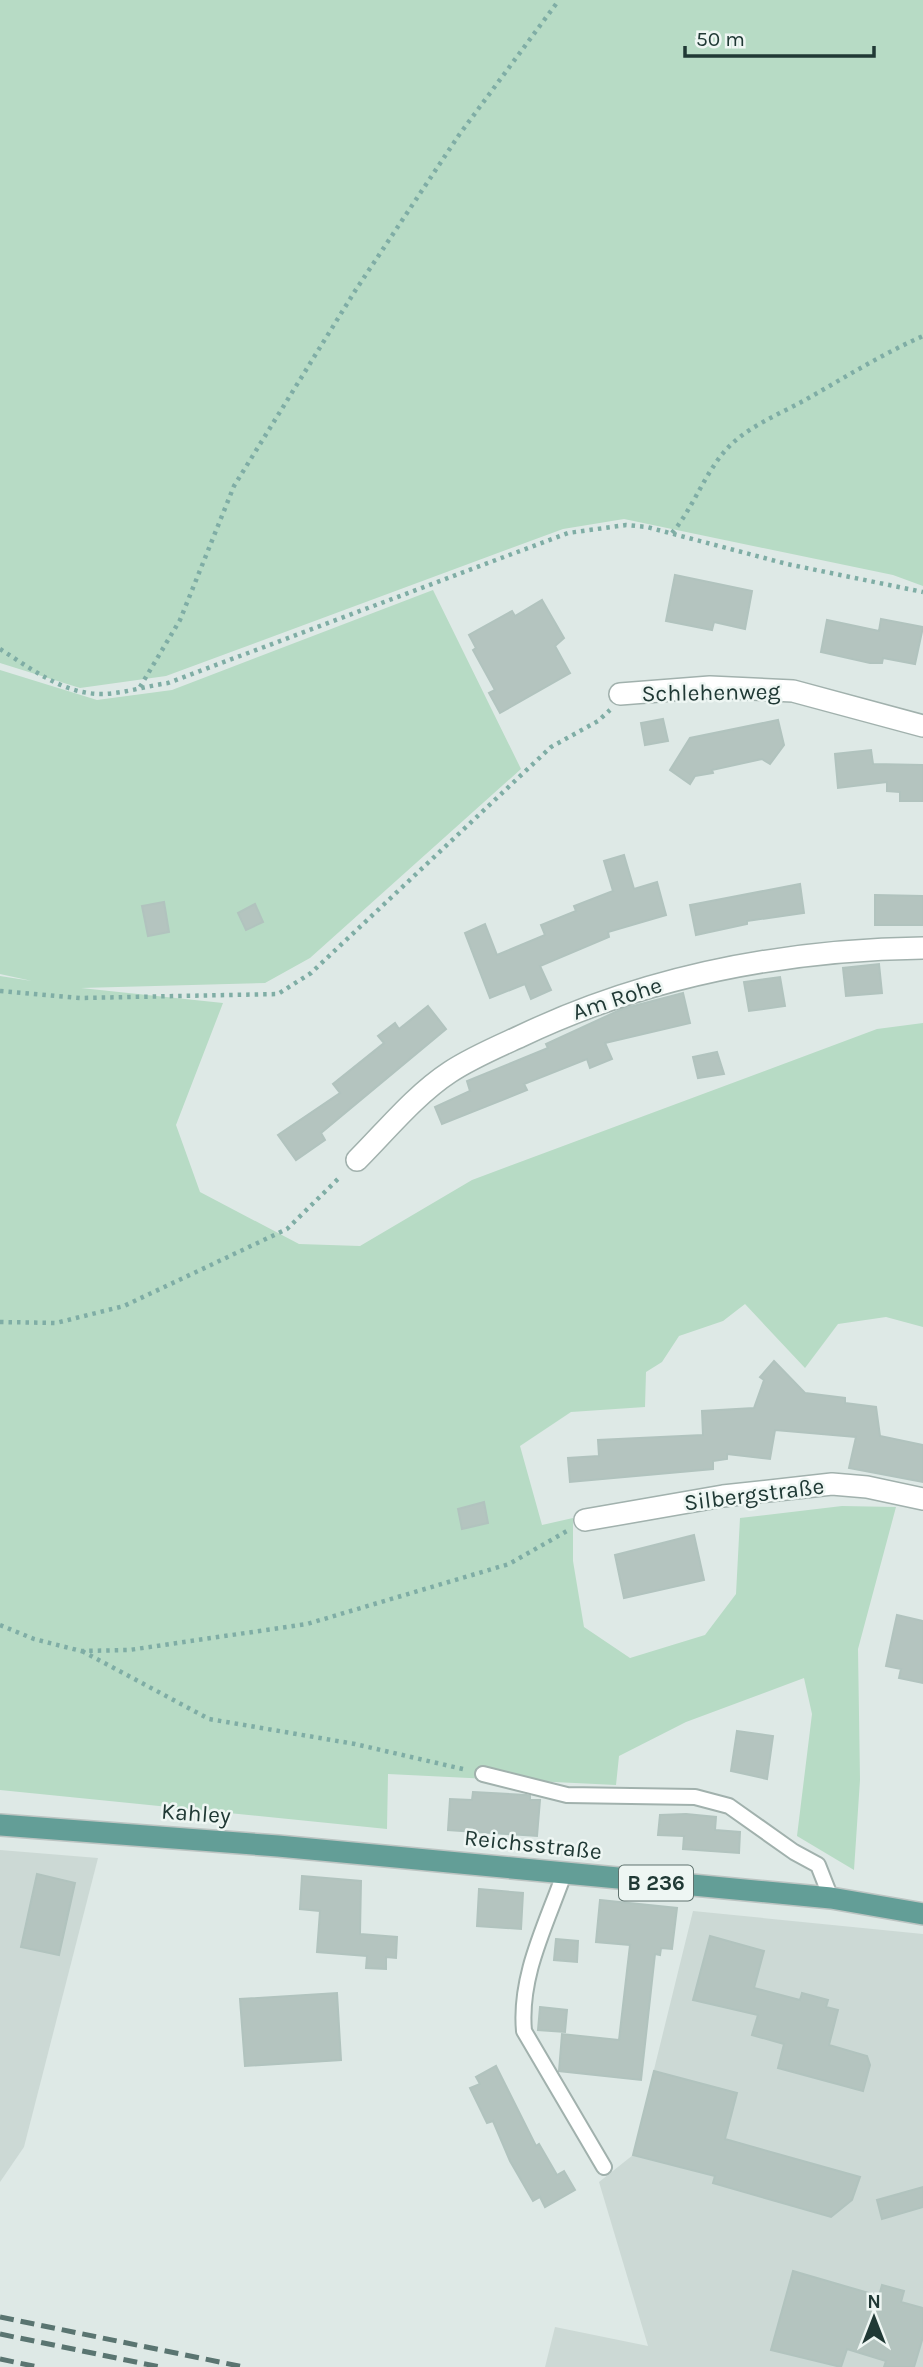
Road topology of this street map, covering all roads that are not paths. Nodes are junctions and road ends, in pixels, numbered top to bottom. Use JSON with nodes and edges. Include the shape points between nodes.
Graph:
{"nodes":[{"id":1,"x":623,"y":694,"type":"road end"},
{"id":2,"x":923,"y":726,"type":"edge"},
{"id":3,"x":923,"y":948,"type":"edge"},
{"id":4,"x":357,"y":1160,"type":"road end"},
{"id":5,"x":923,"y":1499,"type":"edge"},
{"id":6,"x":585,"y":1520,"type":"road end"},
{"id":7,"x":483,"y":1774,"type":"road end"},
{"id":8,"x":0,"y":1825,"type":"edge"},
{"id":9,"x":388,"y":1856,"type":"joint"},
{"id":10,"x":564,"y":1874,"type":"junction"},
{"id":11,"x":831,"y":1898,"type":"junction"},
{"id":12,"x":923,"y":1914,"type":"edge"},
{"id":13,"x":604,"y":2167,"type":"dead end"}],
"edges":[{"from":1,"to":2,"type":"street","name":"Schlehenweg","via":[[709,687],[793,691]]},
{"from":3,"to":4,"type":"street","name":"Am Rohe","via":[[868,949],[713,969],[565,1015],[449,1073]]},
{"from":5,"to":6,"type":"street","name":"Silbergstraße","via":[[832,1484],[723,1496]]},
{"from":7,"to":11,"type":"lane","via":[[567,1795],[695,1797],[729,1805],[818,1865]]},
{"from":8,"to":9,"type":"main road","name":"Kahley","number":"B 236"},
{"from":9,"to":10,"type":"main road","name":"Reichsstraße","number":"B 236"},
{"from":10,"to":11,"type":"main road","name":"Reichsstraße","number":"B 236"},
{"from":10,"to":13,"type":"lane","via":[[528,1972],[524,2031]]},
{"from":11,"to":12,"type":"main road","name":"Reichsstraße","number":"B 236"}]}
